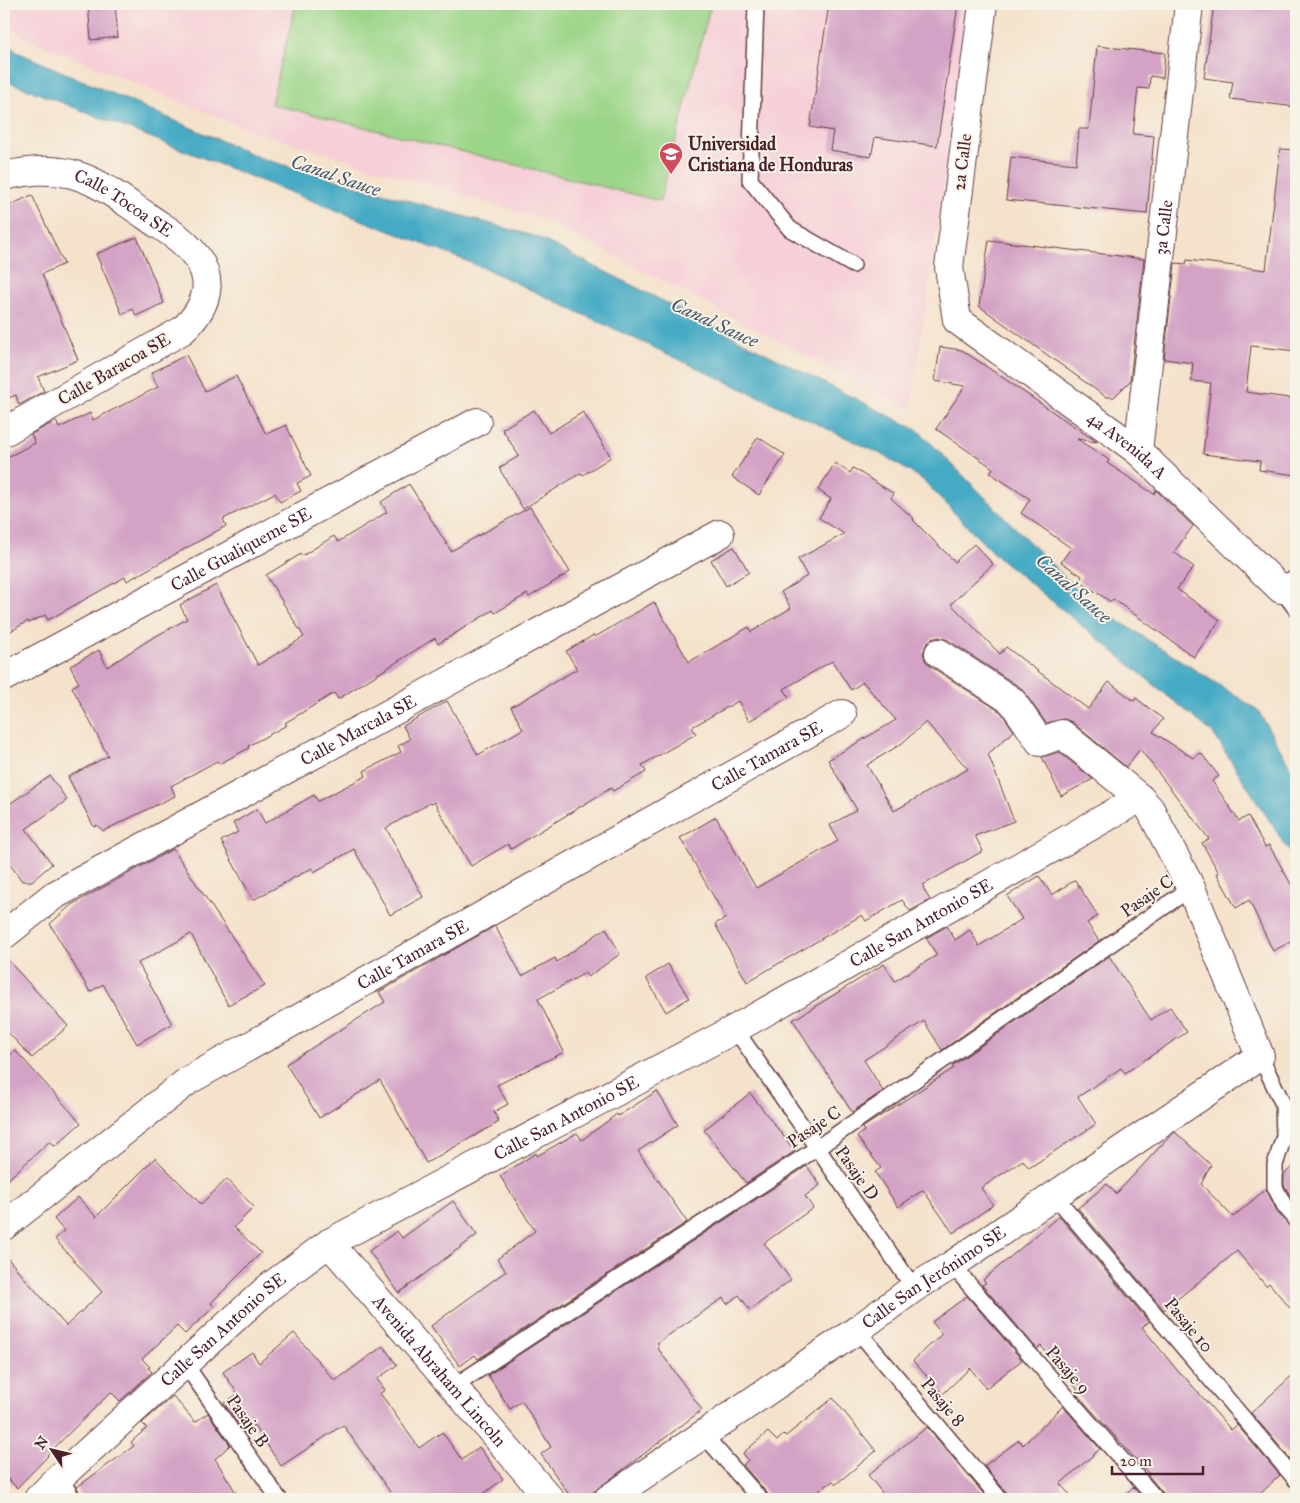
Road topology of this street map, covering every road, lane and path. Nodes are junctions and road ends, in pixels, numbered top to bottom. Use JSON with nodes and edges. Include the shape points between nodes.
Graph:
{"nodes":[{"id":1,"x":756,"y":4,"type":"edge"},
{"id":2,"x":983,"y":4,"type":"edge"},
{"id":3,"x":1189,"y":4,"type":"edge"},
{"id":4,"x":4,"y":176,"type":"edge"},
{"id":5,"x":853,"y":265,"type":"dead end"},
{"id":6,"x":207,"y":290,"type":"joint"},
{"id":7,"x":957,"y":320,"type":"joint"},
{"id":8,"x":477,"y":422,"type":"dead end"},
{"id":9,"x":4,"y":432,"type":"edge"},
{"id":10,"x":1138,"y":451,"type":"junction"},
{"id":11,"x":720,"y":534,"type":"dead end"},
{"id":12,"x":1291,"y":595,"type":"edge"},
{"id":13,"x":939,"y":653,"type":"dead end"},
{"id":14,"x":4,"y":677,"type":"edge"},
{"id":15,"x":842,"y":714,"type":"dead end"},
{"id":16,"x":1140,"y":798,"type":"junction"},
{"id":17,"x":1191,"y":888,"type":"junction"},
{"id":18,"x":4,"y":936,"type":"edge"},
{"id":19,"x":735,"y":1029,"type":"junction"},
{"id":20,"x":1260,"y":1056,"type":"junction"},
{"id":21,"x":817,"y":1148,"type":"junction"},
{"id":22,"x":1054,"y":1195,"type":"junction"},
{"id":23,"x":1296,"y":1219,"type":"edge"},
{"id":24,"x":4,"y":1226,"type":"edge"},
{"id":25,"x":329,"y":1243,"type":"junction"},
{"id":26,"x":952,"y":1265,"type":"junction"},
{"id":27,"x":914,"y":1288,"type":"junction"},
{"id":28,"x":857,"y":1330,"type":"junction"},
{"id":29,"x":185,"y":1364,"type":"junction"},
{"id":30,"x":453,"y":1387,"type":"junction"},
{"id":31,"x":703,"y":1434,"type":"junction"},
{"id":32,"x":1296,"y":1480,"type":"edge"},
{"id":33,"x":67,"y":1488,"type":"edge"},
{"id":34,"x":38,"y":1499,"type":"edge"},
{"id":35,"x":279,"y":1499,"type":"edge"},
{"id":36,"x":550,"y":1499,"type":"edge"},
{"id":37,"x":608,"y":1499,"type":"edge"},
{"id":38,"x":760,"y":1499,"type":"edge"},
{"id":39,"x":1000,"y":1499,"type":"edge"},
{"id":40,"x":1156,"y":1499,"type":"edge"}],
"edges":[{"from":1,"to":5,"type":"lane","via":[[750,180],[790,228]]},
{"from":2,"to":7,"type":"street","name":"2a Calle","via":[[949,267]]},
{"from":3,"to":10,"type":"street","name":"3a Calle"},
{"from":4,"to":6,"type":"street","name":"Calle Tocoa SE","via":[[43,170],[72,174],[108,190],[184,243],[198,258]]},
{"from":6,"to":9,"type":"street","name":"Calle Baracoa SE","via":[[195,319],[183,330]]},
{"from":7,"to":10,"type":"street","name":"4a Avenida A"},
{"from":8,"to":14,"type":"street","name":"Calle Gualiqueme SE"},
{"from":10,"to":12,"type":"street","name":"4a Avenida A"},
{"from":11,"to":18,"type":"street","name":"Calle Marcala SE","via":[[53,896]]},
{"from":13,"to":16,"type":"street","via":[[1012,701],[1040,742],[1062,734]]},
{"from":15,"to":24,"type":"street","name":"Calle Tamara SE","via":[[189,1080]]},
{"from":16,"to":17,"type":"street","via":[[1150,809]]},
{"from":16,"to":19,"type":"street","name":"Calle San Antonio SE"},
{"from":17,"to":20,"type":"street"},
{"from":17,"to":21,"type":"lane","name":"Pasaje C"},
{"from":19,"to":21,"type":"lane","name":"Pasaje D"},
{"from":19,"to":25,"type":"street","name":"Calle San Antonio SE"},
{"from":20,"to":22,"type":"street","name":"Calle San Jerónimo SE"},
{"from":20,"to":23,"type":"lane","via":[[1283,1104],[1284,1136],[1276,1165],[1275,1187],[1285,1207]]},
{"from":21,"to":27,"type":"lane","name":"Pasaje D"},
{"from":21,"to":30,"type":"lane","name":"Pasaje C"},
{"from":22,"to":26,"type":"street","name":"Calle San Jerónimo SE"},
{"from":22,"to":32,"type":"lane","name":"Pasaje 10"},
{"from":25,"to":29,"type":"street","name":"Calle San Antonio SE","via":[[268,1288]]},
{"from":25,"to":30,"type":"street","name":"Avenida Abraham Lincoln"},
{"from":26,"to":27,"type":"street","name":"Calle San Jerónimo SE"},
{"from":26,"to":40,"type":"lane","name":"Pasaje 9"},
{"from":27,"to":28,"type":"street","name":"Calle San Jerónimo SE"},
{"from":28,"to":31,"type":"street","name":"Calle San Jerónimo SE"},
{"from":28,"to":39,"type":"lane","name":"Pasaje 8"},
{"from":29,"to":33,"type":"street","name":"Calle San Antonio SE"},
{"from":29,"to":35,"type":"lane","name":"Pasaje B"},
{"from":30,"to":36,"type":"street","name":"Avenida Abraham Lincoln"},
{"from":31,"to":37,"type":"street","name":"Calle San Jerónimo SE"},
{"from":31,"to":38,"type":"lane"},
{"from":33,"to":34,"type":"street","name":"Calle San Antonio SE"}]}
